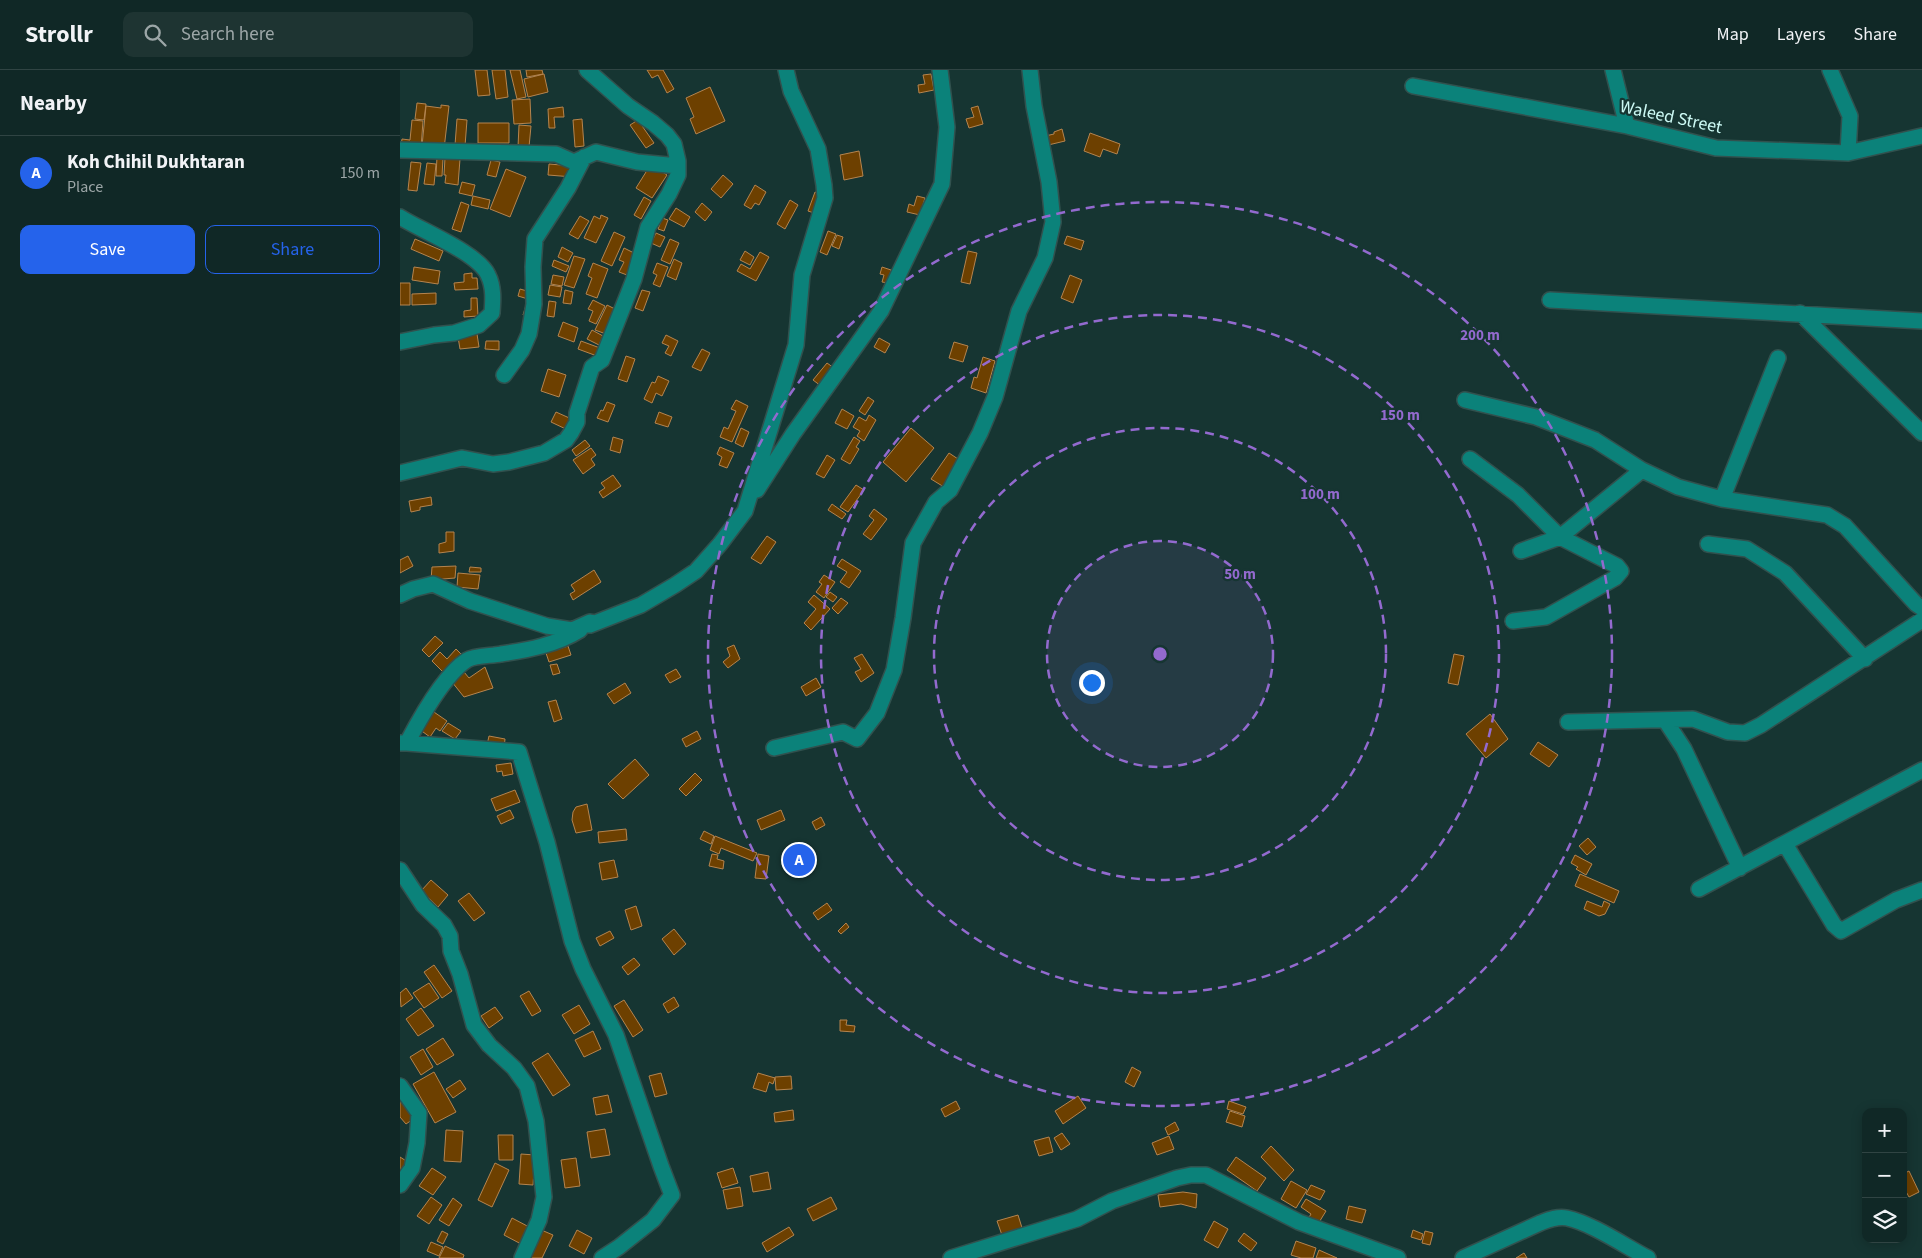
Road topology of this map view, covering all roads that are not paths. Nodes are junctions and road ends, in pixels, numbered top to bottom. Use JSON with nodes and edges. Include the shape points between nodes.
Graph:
{"nodes":[{"id":1,"x":587,"y":70,"type":"edge"},
{"id":2,"x":786,"y":70,"type":"edge"},
{"id":3,"x":940,"y":70,"type":"edge"},
{"id":4,"x":1030,"y":70,"type":"edge"},
{"id":5,"x":1613,"y":70,"type":"edge"},
{"id":6,"x":1830,"y":70,"type":"edge"},
{"id":7,"x":1413,"y":86,"type":"dead end"},
{"id":8,"x":1627,"y":126,"type":"junction"},
{"id":9,"x":1922,"y":136,"type":"edge"},
{"id":10,"x":400,"y":150,"type":"edge"},
{"id":11,"x":1848,"y":153,"type":"junction"},
{"id":12,"x":584,"y":157,"type":"junction"},
{"id":13,"x":678,"y":166,"type":"junction"},
{"id":14,"x":400,"y":217,"type":"edge"},
{"id":15,"x":1550,"y":300,"type":"dead end"},
{"id":16,"x":1800,"y":313,"type":"junction"},
{"id":17,"x":1922,"y":321,"type":"edge"},
{"id":18,"x":400,"y":342,"type":"edge"},
{"id":19,"x":1778,"y":358,"type":"dead end"},
{"id":20,"x":504,"y":375,"type":"dead end"},
{"id":21,"x":1466,"y":400,"type":"dead end"},
{"id":22,"x":1922,"y":433,"type":"edge"},
{"id":23,"x":1470,"y":459,"type":"dead end"},
{"id":24,"x":1642,"y":470,"type":"junction"},
{"id":25,"x":400,"y":473,"type":"edge"},
{"id":26,"x":1722,"y":499,"type":"junction"},
{"id":27,"x":745,"y":510,"type":"junction"},
{"id":28,"x":1560,"y":537,"type":"junction"},
{"id":29,"x":1708,"y":544,"type":"dead end"},
{"id":30,"x":1521,"y":551,"type":"dead end"},
{"id":31,"x":400,"y":595,"type":"edge"},
{"id":32,"x":1922,"y":608,"type":"edge"},
{"id":33,"x":1922,"y":620,"type":"edge"},
{"id":34,"x":1513,"y":621,"type":"dead end"},
{"id":35,"x":590,"y":625,"type":"junction"},
{"id":36,"x":1866,"y":658,"type":"junction"},
{"id":37,"x":1665,"y":720,"type":"junction"},
{"id":38,"x":1568,"y":722,"type":"dead end"},
{"id":39,"x":403,"y":743,"type":"edge"},
{"id":40,"x":774,"y":748,"type":"dead end"},
{"id":41,"x":1922,"y":770,"type":"edge"},
{"id":42,"x":1786,"y":844,"type":"junction"},
{"id":43,"x":1740,"y":868,"type":"junction"},
{"id":44,"x":400,"y":870,"type":"edge"},
{"id":45,"x":1699,"y":889,"type":"dead end"},
{"id":46,"x":1922,"y":890,"type":"edge"},
{"id":47,"x":400,"y":1086,"type":"edge"},
{"id":48,"x":400,"y":1185,"type":"edge"},
{"id":49,"x":522,"y":1258,"type":"edge"},
{"id":50,"x":602,"y":1258,"type":"edge"},
{"id":51,"x":951,"y":1258,"type":"edge"},
{"id":52,"x":1398,"y":1258,"type":"edge"},
{"id":53,"x":1463,"y":1258,"type":"edge"},
{"id":54,"x":1648,"y":1258,"type":"edge"}],
"edges":[{"from":1,"to":13,"type":"street","via":[[667,135],[674,144]]},
{"from":2,"to":27,"type":"street","via":[[791,91],[818,149],[825,198],[802,275],[796,345]]},
{"from":3,"to":27,"type":"street","via":[[947,127],[942,184],[881,311],[793,434]]},
{"from":4,"to":40,"type":"street","via":[[1048,182],[1053,222],[1051,231],[1044,258],[1019,311],[995,397],[980,433],[950,490],[936,502],[913,543],[894,670],[877,712],[857,739],[842,732]]},
{"from":5,"to":8,"type":"street"},
{"from":6,"to":11,"type":"street","via":[[1850,116]]},
{"from":7,"to":8,"type":"street","name":"Waleed Street"},
{"from":8,"to":11,"type":"street","name":"Waleed Street","via":[[1716,148]]},
{"from":9,"to":11,"type":"street","name":"Waleed Street"},
{"from":10,"to":12,"type":"street","via":[[556,154],[574,162]]},
{"from":12,"to":13,"type":"street","via":[[596,152],[637,162]]},
{"from":12,"to":20,"type":"street","via":[[535,239],[534,304],[529,334]]},
{"from":13,"to":25,"type":"street","via":[[678,175],[669,194],[648,227],[634,279],[602,360],[592,367],[577,422],[566,440],[544,453],[509,462],[493,464],[462,458]]},
{"from":14,"to":18,"type":"street","via":[[476,260],[488,274],[493,294],[492,313],[479,326]]},
{"from":15,"to":16,"type":"street"},
{"from":16,"to":17,"type":"street"},
{"from":16,"to":22,"type":"street"},
{"from":19,"to":26,"type":"street"},
{"from":21,"to":24,"type":"street","via":[[1536,417],[1595,440]]},
{"from":23,"to":28,"type":"street","via":[[1518,495]]},
{"from":24,"to":26,"type":"street","via":[[1678,487]]},
{"from":24,"to":28,"type":"street"},
{"from":26,"to":32,"type":"street","via":[[1827,515],[1845,526]]},
{"from":27,"to":35,"type":"street","via":[[696,571],[641,605]]},
{"from":28,"to":30,"type":"street"},
{"from":28,"to":34,"type":"street","via":[[1621,571],[1616,578],[1546,617]]},
{"from":29,"to":36,"type":"street","via":[[1747,549],[1785,573]]},
{"from":31,"to":35,"type":"street","via":[[433,584],[470,601],[547,626],[572,630],[590,622]]},
{"from":33,"to":36,"type":"street"},
{"from":35,"to":39,"type":"street","via":[[547,645],[468,659],[451,675]]},
{"from":36,"to":37,"type":"street","via":[[1744,733],[1728,732],[1693,719]]},
{"from":37,"to":38,"type":"street"},
{"from":37,"to":43,"type":"street","via":[[1684,750]]},
{"from":39,"to":50,"type":"street","via":[[519,752],[582,970],[616,1035],[672,1195],[653,1220]]},
{"from":41,"to":42,"type":"street"},
{"from":42,"to":43,"type":"street"},
{"from":42,"to":46,"type":"street","via":[[1834,926],[1841,931],[1896,900]]},
{"from":43,"to":45,"type":"street"},
{"from":44,"to":49,"type":"street","via":[[450,936],[451,951],[474,1025],[527,1086],[536,1121],[544,1197],[539,1220]]},
{"from":47,"to":48,"type":"street","via":[[419,1113],[412,1168]]},
{"from":51,"to":52,"type":"street","via":[[1077,1219],[1112,1201],[1177,1178],[1206,1175],[1299,1222]]},
{"from":53,"to":54,"type":"street","via":[[1552,1218],[1566,1218]]}]}
